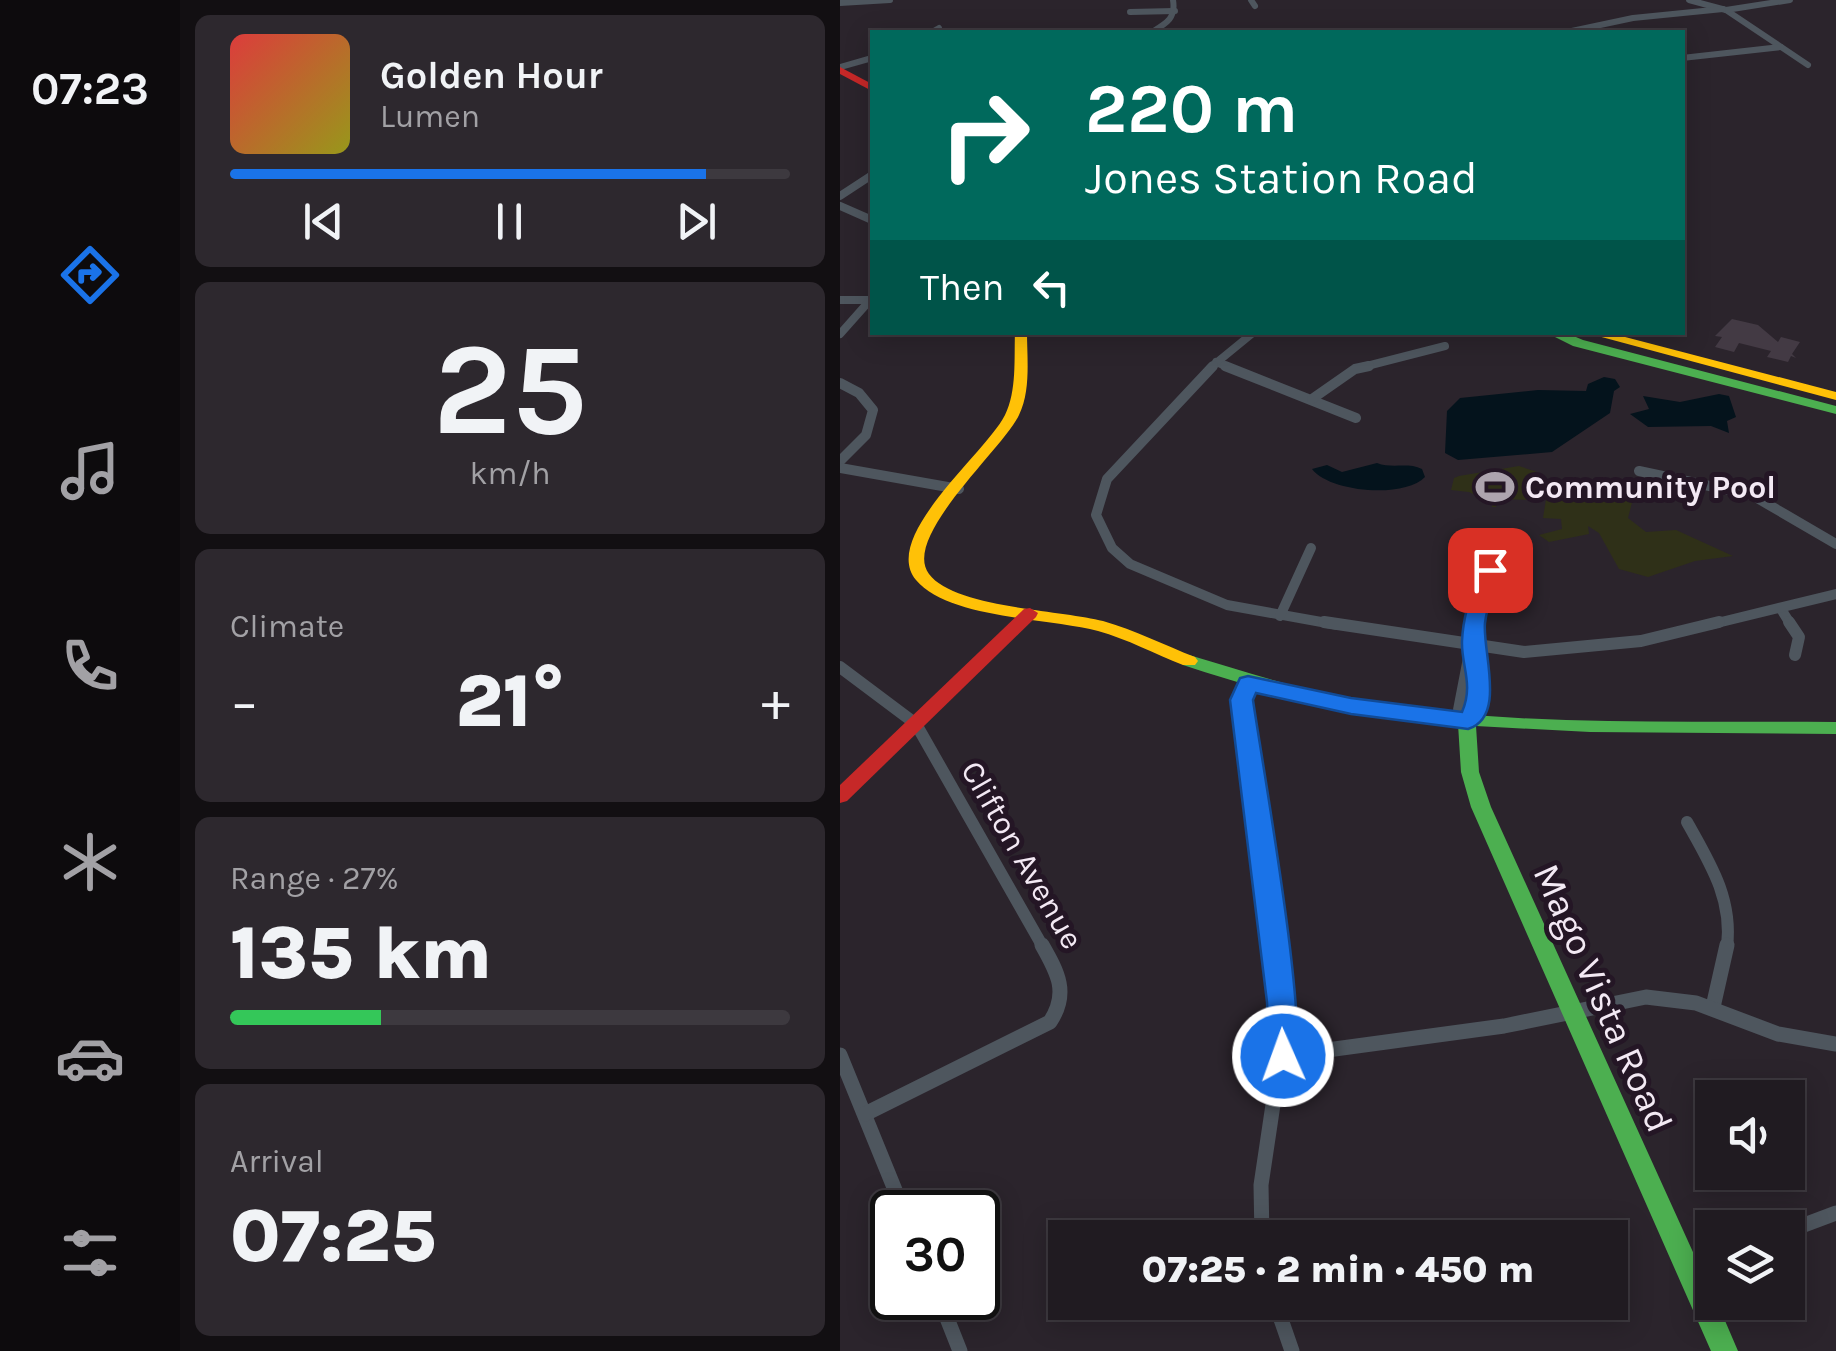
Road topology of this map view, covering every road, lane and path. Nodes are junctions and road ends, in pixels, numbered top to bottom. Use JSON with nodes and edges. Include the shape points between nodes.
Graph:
{"nodes":[{"id":1,"x":890,"y":0,"type":"edge"},
{"id":2,"x":1173,"y":0,"type":"edge"},
{"id":3,"x":1689,"y":0,"type":"edge"},
{"id":4,"x":1790,"y":0,"type":"edge"},
{"id":5,"x":840,"y":3,"type":"edge"},
{"id":6,"x":1725,"y":10,"type":"junction"},
{"id":7,"x":1176,"y":11,"type":"junction"},
{"id":8,"x":1130,"y":12,"type":"dead end"},
{"id":9,"x":1155,"y":30,"type":"edge"},
{"id":10,"x":1576,"y":30,"type":"edge"},
{"id":11,"x":1781,"y":47,"type":"junction"},
{"id":12,"x":1685,"y":58,"type":"edge"},
{"id":13,"x":870,"y":59,"type":"edge"},
{"id":14,"x":1808,"y":65,"type":"dead end"},
{"id":15,"x":840,"y":68,"type":"edge"},
{"id":16,"x":870,"y":87,"type":"edge"},
{"id":17,"x":870,"y":177,"type":"edge"},
{"id":18,"x":840,"y":196,"type":"edge"},
{"id":19,"x":840,"y":206,"type":"edge"},
{"id":20,"x":870,"y":219,"type":"edge"},
{"id":21,"x":870,"y":299,"type":"edge"},
{"id":22,"x":840,"y":300,"type":"edge"},
{"id":23,"x":870,"y":301,"type":"edge"},
{"id":24,"x":840,"y":334,"type":"edge"},
{"id":25,"x":1021,"y":335,"type":"edge"},
{"id":26,"x":1250,"y":335,"type":"edge"},
{"id":27,"x":1584,"y":338,"type":"edge"},
{"id":28,"x":1446,"y":346,"type":"dead end"},
{"id":29,"x":1674,"y":354,"type":"junction"},
{"id":30,"x":1216,"y":362,"type":"junction"},
{"id":31,"x":1732,"y":383,"type":"junction"},
{"id":32,"x":840,"y":384,"type":"edge"},
{"id":33,"x":1836,"y":396,"type":"edge"},
{"id":34,"x":1312,"y":399,"type":"junction"},
{"id":35,"x":1836,"y":410,"type":"edge"},
{"id":36,"x":1356,"y":418,"type":"dead end"},
{"id":37,"x":840,"y":465,"type":"edge"},
{"id":38,"x":1638,"y":472,"type":"dead end"},
{"id":39,"x":959,"y":489,"type":"junction"},
{"id":40,"x":1836,"y":544,"type":"edge"},
{"id":41,"x":1311,"y":548,"type":"dead end"},
{"id":42,"x":1520,"y":552,"type":"dead end"},
{"id":43,"x":1836,"y":594,"type":"edge"},
{"id":44,"x":1782,"y":609,"type":"junction"},
{"id":45,"x":1030,"y":613,"type":"junction"},
{"id":46,"x":1280,"y":616,"type":"junction"},
{"id":47,"x":1472,"y":647,"type":"junction"},
{"id":48,"x":1795,"y":655,"type":"dead end"},
{"id":49,"x":840,"y":667,"type":"edge"},
{"id":50,"x":1248,"y":684,"type":"junction"},
{"id":51,"x":1468,"y":720,"type":"junction"},
{"id":52,"x":916,"y":724,"type":"junction"},
{"id":53,"x":1836,"y":728,"type":"edge"},
{"id":54,"x":840,"y":796,"type":"edge"},
{"id":55,"x":1687,"y":822,"type":"dead end"},
{"id":56,"x":1713,"y":1007,"type":"junction"},
{"id":57,"x":1575,"y":1011,"type":"junction"},
{"id":58,"x":1836,"y":1044,"type":"edge"},
{"id":59,"x":840,"y":1055,"type":"edge"},
{"id":60,"x":1283,"y":1056,"type":"junction"},
{"id":61,"x":865,"y":1114,"type":"junction"},
{"id":62,"x":895,"y":1190,"type":"edge"},
{"id":63,"x":1836,"y":1213,"type":"edge"},
{"id":64,"x":1262,"y":1220,"type":"edge"},
{"id":65,"x":1805,"y":1225,"type":"edge"},
{"id":66,"x":1695,"y":1265,"type":"edge"},
{"id":67,"x":1688,"y":1268,"type":"junction"},
{"id":68,"x":947,"y":1320,"type":"edge"},
{"id":69,"x":1281,"y":1320,"type":"edge"},
{"id":70,"x":960,"y":1351,"type":"edge"},
{"id":71,"x":1292,"y":1351,"type":"edge"},
{"id":72,"x":1726,"y":1351,"type":"edge"}],
"edges":[{"from":1,"to":5,"type":"street"},
{"from":2,"to":7,"type":"street"},
{"from":3,"to":6,"type":"street"},
{"from":4,"to":6,"type":"street"},
{"from":6,"to":10,"type":"street"},
{"from":6,"to":11,"type":"street"},
{"from":7,"to":8,"type":"street"},
{"from":7,"to":9,"type":"street"},
{"from":11,"to":12,"type":"street"},
{"from":11,"to":14,"type":"street"},
{"from":13,"to":15,"type":"street"},
{"from":15,"to":16,"type":"street"},
{"from":17,"to":18,"type":"street"},
{"from":19,"to":20,"type":"street"},
{"from":21,"to":22,"type":"street"},
{"from":23,"to":24,"type":"street"},
{"from":25,"to":39,"type":"street","via":[[1011,417]]},
{"from":26,"to":30,"type":"street"},
{"from":27,"to":29,"type":"street","via":[[1656,358]]},
{"from":27,"to":31,"type":"street"},
{"from":28,"to":34,"type":"street","via":[[1355,369]]},
{"from":29,"to":31,"type":"street","via":[[1684,366]]},
{"from":29,"to":33,"type":"street"},
{"from":30,"to":34,"type":"street"},
{"from":30,"to":46,"type":"street","via":[[1107,479],[1096,515],[1112,548],[1130,564],[1228,605]]},
{"from":31,"to":35,"type":"street"},
{"from":32,"to":37,"type":"street","via":[[860,392],[873,410],[866,435]]},
{"from":34,"to":36,"type":"street"},
{"from":37,"to":39,"type":"street"},
{"from":38,"to":40,"type":"street","via":[[1738,491]]},
{"from":39,"to":45,"type":"street","via":[[914,548],[915,570],[942,593]]},
{"from":41,"to":46,"type":"street"},
{"from":42,"to":47,"type":"street","via":[[1490,570]]},
{"from":43,"to":44,"type":"street"},
{"from":44,"to":47,"type":"street","via":[[1572,650]]},
{"from":44,"to":48,"type":"street","via":[[1799,637]]},
{"from":45,"to":50,"type":"street","via":[[1128,634]]},
{"from":45,"to":52,"type":"street"},
{"from":46,"to":47,"type":"street"},
{"from":47,"to":51,"type":"street","via":[[1480,668],[1476,710]]},
{"from":49,"to":52,"type":"street","name":"Clifton Avenue"},
{"from":50,"to":51,"type":"street","via":[[1337,704]]},
{"from":50,"to":60,"type":"street","via":[[1242,700]]},
{"from":51,"to":53,"type":"street"},
{"from":51,"to":57,"type":"street","name":"Mago Vista Road","via":[[1475,792]]},
{"from":52,"to":54,"type":"street"},
{"from":52,"to":61,"type":"street","name":"Clifton Avenue","via":[[1059,976],[1062,1004],[1030,1034]]},
{"from":55,"to":56,"type":"street","via":[[1730,911],[1730,942]]},
{"from":56,"to":57,"type":"street","via":[[1646,997]]},
{"from":56,"to":58,"type":"street","via":[[1778,1034]]},
{"from":57,"to":60,"type":"street"},
{"from":57,"to":67,"type":"street","name":"Mago Vista Road"},
{"from":59,"to":61,"type":"street"},
{"from":60,"to":64,"type":"street","via":[[1261,1174]]},
{"from":61,"to":62,"type":"street"},
{"from":63,"to":65,"type":"street"},
{"from":66,"to":67,"type":"street"},
{"from":67,"to":72,"type":"street","name":"Mago Vista Road"},
{"from":68,"to":70,"type":"street"},
{"from":69,"to":71,"type":"street"}]}
